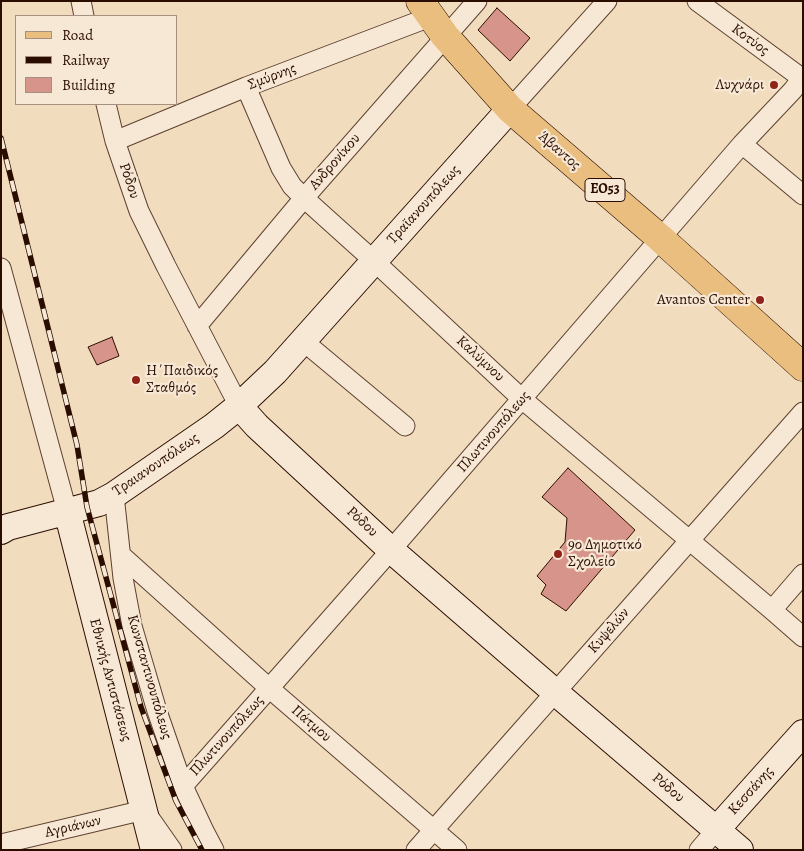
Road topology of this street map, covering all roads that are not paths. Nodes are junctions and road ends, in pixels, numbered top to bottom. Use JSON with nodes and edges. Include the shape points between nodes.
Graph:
{"nodes":[{"id":1,"x":80,"y":1,"type":"edge"},
{"id":2,"x":477,"y":1,"type":"edge"},
{"id":3,"x":607,"y":1,"type":"edge"},
{"id":4,"x":697,"y":1,"type":"edge"},
{"id":5,"x":84,"y":15,"type":"edge"},
{"id":6,"x":432,"y":18,"type":"edge"},
{"id":7,"x":802,"y":78,"type":"edge"},
{"id":8,"x":246,"y":87,"type":"junction"},
{"id":9,"x":106,"y":105,"type":"edge"},
{"id":10,"x":510,"y":109,"type":"junction"},
{"id":11,"x":115,"y":141,"type":"junction"},
{"id":12,"x":742,"y":144,"type":"junction"},
{"id":13,"x":803,"y":195,"type":"edge"},
{"id":14,"x":304,"y":198,"type":"junction"},
{"id":15,"x":660,"y":238,"type":"junction"},
{"id":16,"x":374,"y":261,"type":"junction"},
{"id":17,"x":1,"y":268,"type":"edge"},
{"id":18,"x":196,"y":326,"type":"junction"},
{"id":19,"x":303,"y":341,"type":"junction"},
{"id":20,"x":803,"y":367,"type":"edge"},
{"id":21,"x":522,"y":398,"type":"junction"},
{"id":22,"x":239,"y":406,"type":"junction"},
{"id":23,"x":803,"y":412,"type":"edge"},
{"id":24,"x":405,"y":426,"type":"dead end"},
{"id":25,"x":114,"y":495,"type":"junction"},
{"id":26,"x":66,"y":511,"type":"junction"},
{"id":27,"x":1,"y":531,"type":"edge"},
{"id":28,"x":690,"y":540,"type":"junction"},
{"id":29,"x":391,"y":550,"type":"junction"},
{"id":30,"x":122,"y":556,"type":"junction"},
{"id":31,"x":803,"y":574,"type":"edge"},
{"id":32,"x":772,"y":610,"type":"junction"},
{"id":33,"x":803,"y":637,"type":"edge"},
{"id":34,"x":270,"y":688,"type":"junction"},
{"id":35,"x":555,"y":692,"type":"junction"},
{"id":36,"x":803,"y":733,"type":"edge"},
{"id":37,"x":183,"y":786,"type":"junction"},
{"id":38,"x":144,"y":810,"type":"junction"},
{"id":39,"x":433,"y":829,"type":"junction"},
{"id":40,"x":717,"y":829,"type":"junction"},
{"id":41,"x":1,"y":844,"type":"edge"},
{"id":42,"x":154,"y":850,"type":"edge"},
{"id":43,"x":172,"y":850,"type":"edge"},
{"id":44,"x":214,"y":850,"type":"edge"},
{"id":45,"x":416,"y":850,"type":"edge"},
{"id":46,"x":457,"y":850,"type":"edge"},
{"id":47,"x":699,"y":850,"type":"edge"},
{"id":48,"x":740,"y":850,"type":"edge"}],
"edges":[{"from":1,"to":5,"type":"street"},
{"from":2,"to":6,"type":"street","name":"Ανδρονίκου"},
{"from":3,"to":10,"type":"street","name":"Τραϊανουπόλεως"},
{"from":4,"to":7,"type":"street","name":"Κοτύος"},
{"from":6,"to":8,"type":"street","name":"Σμύρνης"},
{"from":6,"to":10,"type":"main road","name":"Άβαντος","number":"ΕΟ53"},
{"from":6,"to":14,"type":"street","name":"Ανδρονίκου"},
{"from":7,"to":12,"type":"street","name":"Πλωτινουπόλεως"},
{"from":8,"to":11,"type":"street","name":"Σμύρνης"},
{"from":8,"to":14,"type":"street","name":"Καλύμνου","via":[[280,168]]},
{"from":9,"to":11,"type":"street","name":"Ρόδου"},
{"from":10,"to":15,"type":"main road","name":"Άβαντος","number":"ΕΟ53"},
{"from":10,"to":16,"type":"street","name":"Τραϊανουπόλεως"},
{"from":11,"to":18,"type":"street","name":"Ρόδου","via":[[139,211]]},
{"from":12,"to":13,"type":"street"},
{"from":12,"to":15,"type":"street","name":"Πλωτινουπόλεως"},
{"from":14,"to":16,"type":"street","name":"Καλύμνου"},
{"from":14,"to":18,"type":"street","name":"Ανδρονίκου"},
{"from":15,"to":20,"type":"main road","name":"Άβαντος","number":"ΕΟ53"},
{"from":15,"to":21,"type":"street","name":"Πλωτινουπόλεως"},
{"from":16,"to":19,"type":"street","name":"Τραϊανουπόλεως"},
{"from":16,"to":21,"type":"street","name":"Καλύμνου"},
{"from":17,"to":26,"type":"street"},
{"from":18,"to":22,"type":"street","name":"Ρόδου"},
{"from":19,"to":22,"type":"street","name":"Τραϊανουπόλεως"},
{"from":19,"to":24,"type":"street"},
{"from":21,"to":28,"type":"street","name":"Καλύμνου"},
{"from":21,"to":29,"type":"street","name":"Πλωτινουπόλεως"},
{"from":22,"to":25,"type":"street","name":"Τραιανουπόλεως"},
{"from":22,"to":29,"type":"street","name":"Ρόδου"},
{"from":23,"to":28,"type":"street","name":"Κυψελών"},
{"from":25,"to":26,"type":"street","name":"Τραιανουπόλεως","via":[[99,503]]},
{"from":25,"to":30,"type":"street","name":"Κωνσταντινουπόλεως"},
{"from":26,"to":27,"type":"street","name":"Τραιανουπόλεως"},
{"from":26,"to":38,"type":"street","name":"Εθνικής Αντιστάσεως"},
{"from":28,"to":32,"type":"street","name":"Καλύμνου"},
{"from":28,"to":35,"type":"street","name":"Κυψελών"},
{"from":29,"to":34,"type":"street","name":"Πλωτινουπόλεως"},
{"from":29,"to":35,"type":"street","name":"Ρόδου"},
{"from":30,"to":34,"type":"street","name":"Πάτμου"},
{"from":30,"to":37,"type":"street","name":"Κωνσταντινουπόλεως","via":[[132,626]]},
{"from":31,"to":32,"type":"street"},
{"from":32,"to":33,"type":"street","name":"Καλύμνου"},
{"from":34,"to":37,"type":"street","name":"Πλωτινουπόλεως"},
{"from":34,"to":39,"type":"street","name":"Πάτμου"},
{"from":35,"to":39,"type":"street","name":"Κυψελών"},
{"from":35,"to":40,"type":"street","name":"Ρόδου"},
{"from":36,"to":40,"type":"street","name":"Κεσσάνης"},
{"from":37,"to":44,"type":"street","name":"Κωνσταντινουπόλεως"},
{"from":38,"to":41,"type":"street","name":"Αγριάνων"},
{"from":38,"to":42,"type":"street","name":"Εθνικής Αντιστάσεως"},
{"from":38,"to":43,"type":"street"},
{"from":39,"to":45,"type":"street","name":"Κυψελών"},
{"from":39,"to":46,"type":"street","name":"Πάτμου"},
{"from":40,"to":47,"type":"street","name":"Κεσσάνης"},
{"from":40,"to":48,"type":"street","name":"Ρόδου"}]}
